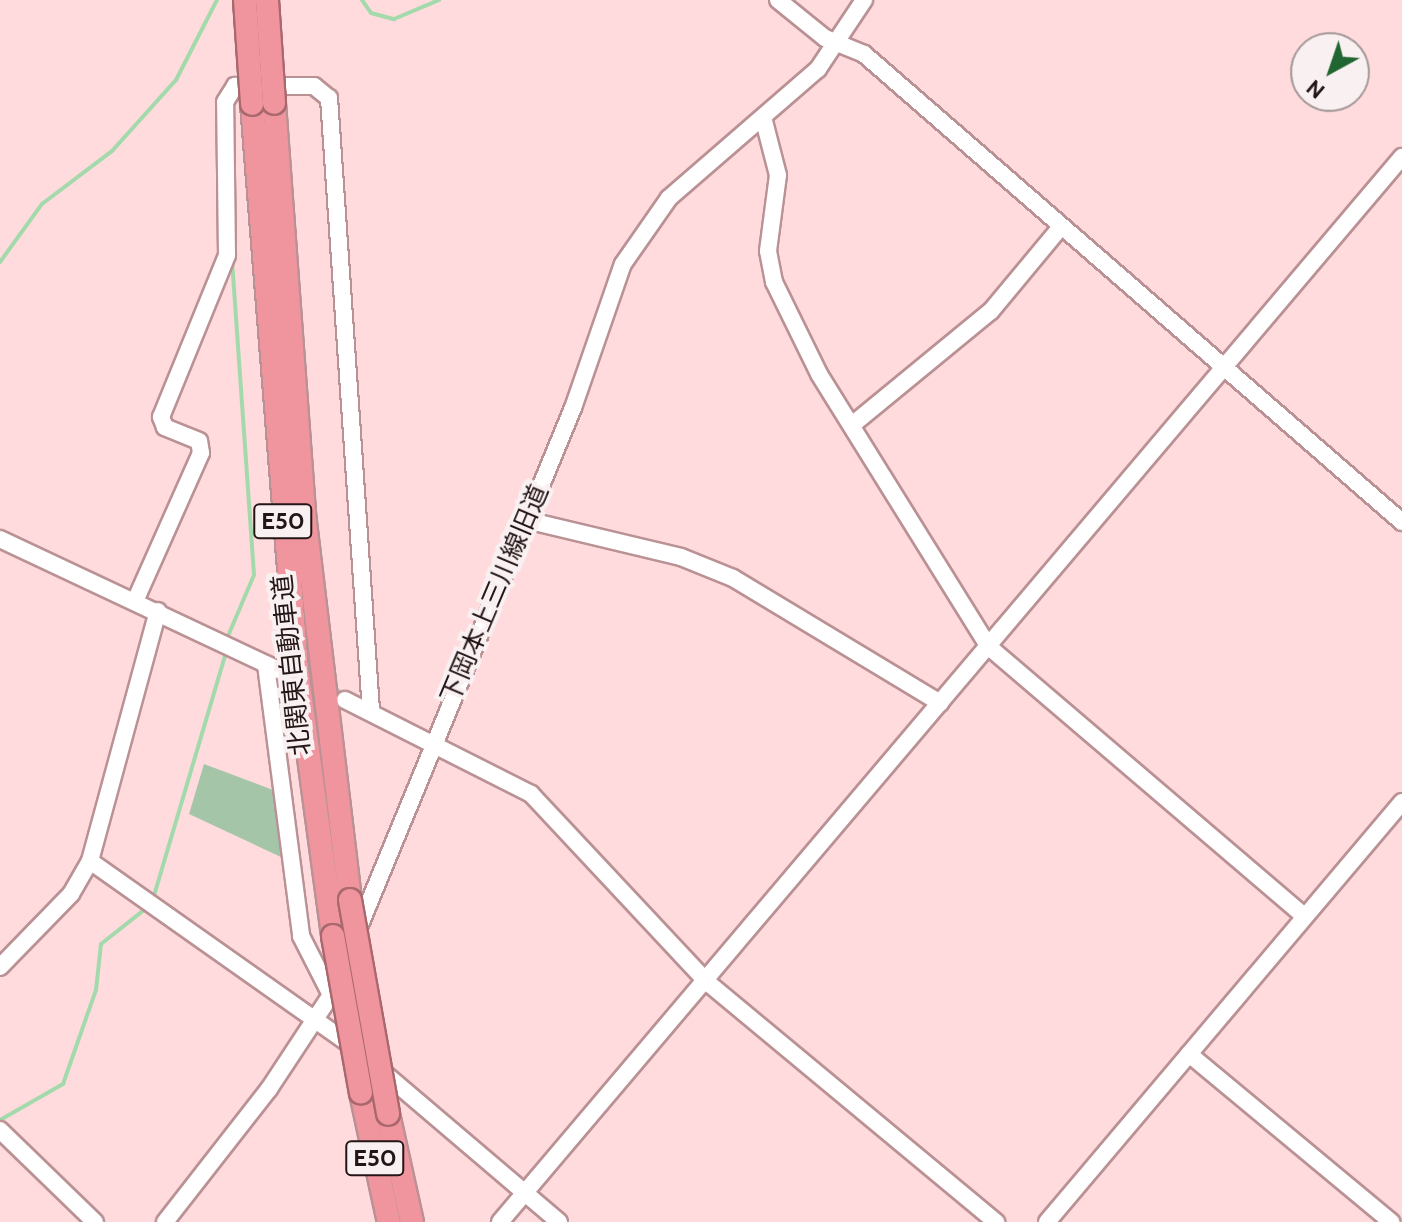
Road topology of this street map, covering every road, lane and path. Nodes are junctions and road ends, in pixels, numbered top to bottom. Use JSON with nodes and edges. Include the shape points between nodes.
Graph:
{"nodes":[{"id":1,"x":245,"y":0,"type":"edge"},
{"id":2,"x":267,"y":0,"type":"edge"},
{"id":3,"x":778,"y":0,"type":"edge"},
{"id":4,"x":864,"y":0,"type":"edge"},
{"id":5,"x":841,"y":40,"type":"junction"},
{"id":6,"x":263,"y":103,"type":"junction"},
{"id":7,"x":764,"y":121,"type":"junction"},
{"id":8,"x":1402,"y":157,"type":"edge"},
{"id":9,"x":1060,"y":228,"type":"junction"},
{"id":10,"x":1225,"y":367,"type":"junction"},
{"id":11,"x":852,"y":425,"type":"junction"},
{"id":12,"x":526,"y":520,"type":"junction"},
{"id":13,"x":1402,"y":522,"type":"edge"},
{"id":14,"x":0,"y":539,"type":"edge"},
{"id":15,"x":136,"y":599,"type":"junction"},
{"id":16,"x":158,"y":611,"type":"junction"},
{"id":17,"x":988,"y":646,"type":"junction"},
{"id":18,"x":345,"y":700,"type":"tunnel mouth"},
{"id":19,"x":940,"y":703,"type":"junction"},
{"id":20,"x":371,"y":711,"type":"junction"},
{"id":21,"x":433,"y":739,"type":"junction"},
{"id":22,"x":1402,"y":802,"type":"edge"},
{"id":23,"x":90,"y":861,"type":"junction"},
{"id":24,"x":1304,"y":916,"type":"junction"},
{"id":25,"x":0,"y":967,"type":"edge"},
{"id":26,"x":707,"y":982,"type":"junction"},
{"id":27,"x":331,"y":995,"type":"junction"},
{"id":28,"x":318,"y":1017,"type":"junction"},
{"id":29,"x":1189,"y":1054,"type":"junction"},
{"id":30,"x":0,"y":1130,"type":"edge"},
{"id":31,"x":525,"y":1193,"type":"junction"},
{"id":32,"x":95,"y":1222,"type":"edge"},
{"id":33,"x":165,"y":1222,"type":"edge"},
{"id":34,"x":389,"y":1222,"type":"edge"},
{"id":35,"x":412,"y":1222,"type":"edge"},
{"id":36,"x":500,"y":1222,"type":"edge"},
{"id":37,"x":559,"y":1222,"type":"edge"},
{"id":38,"x":996,"y":1222,"type":"edge"},
{"id":39,"x":1047,"y":1222,"type":"edge"},
{"id":40,"x":1391,"y":1222,"type":"edge"}],
"edges":[{"from":1,"to":6,"type":"highway","name":"北関東自動車道","number":"E50","bridge":true},
{"from":2,"to":6,"type":"highway","name":"北関東自動車道","number":"E50","bridge":true},
{"from":3,"to":5,"type":"street","via":[[825,38]]},
{"from":4,"to":5,"type":"street","name":"下岡本上三川線旧道"},
{"from":5,"to":7,"type":"street","name":"下岡本上三川線旧道"},
{"from":5,"to":9,"type":"street"},
{"from":6,"to":34,"type":"highway","name":"北関東自動車道","number":"E50","bridge":true,"via":[[295,654],[333,936]]},
{"from":6,"to":35,"type":"highway","name":"北関東自動車道","number":"E50","bridge":true,"via":[[350,900]]},
{"from":7,"to":11,"type":"street","via":[[778,175],[768,251],[774,282]]},
{"from":7,"to":12,"type":"street","name":"下岡本上三川線旧道","via":[[669,198],[623,264]]},
{"from":8,"to":10,"type":"street"},
{"from":9,"to":10,"type":"street"},
{"from":9,"to":11,"type":"street","via":[[991,311]]},
{"from":10,"to":13,"type":"street"},
{"from":10,"to":17,"type":"street"},
{"from":11,"to":17,"type":"street"},
{"from":12,"to":19,"type":"street","via":[[681,557],[733,578]]},
{"from":12,"to":21,"type":"street","name":"下岡本上三川線旧道"},
{"from":14,"to":15,"type":"street"},
{"from":15,"to":16,"type":"street"},
{"from":15,"to":20,"type":"street","via":[[201,453],[199,441],[165,427],[161,417],[227,255],[225,102],[235,86],[314,86],[329,98]]},
{"from":16,"to":23,"type":"street"},
{"from":16,"to":27,"type":"street","via":[[273,667],[301,936]]},
{"from":17,"to":19,"type":"street"},
{"from":17,"to":24,"type":"street"},
{"from":18,"to":20,"type":"street"},
{"from":19,"to":26,"type":"street"},
{"from":20,"to":21,"type":"street"},
{"from":21,"to":26,"type":"street","via":[[531,794]]},
{"from":21,"to":27,"type":"street","name":"下岡本上三川線旧道","via":[[377,897]]},
{"from":22,"to":24,"type":"street"},
{"from":23,"to":25,"type":"street","via":[[71,894]]},
{"from":23,"to":28,"type":"street"},
{"from":24,"to":29,"type":"street"},
{"from":26,"to":31,"type":"street"},
{"from":26,"to":38,"type":"street"},
{"from":27,"to":28,"type":"street","name":"下岡本上三川線旧道"},
{"from":28,"to":31,"type":"street"},
{"from":28,"to":33,"type":"street","name":"下岡本上三川線旧道"},
{"from":29,"to":39,"type":"street"},
{"from":29,"to":40,"type":"street"},
{"from":30,"to":32,"type":"street"},
{"from":31,"to":36,"type":"street"},
{"from":31,"to":37,"type":"street"}]}
